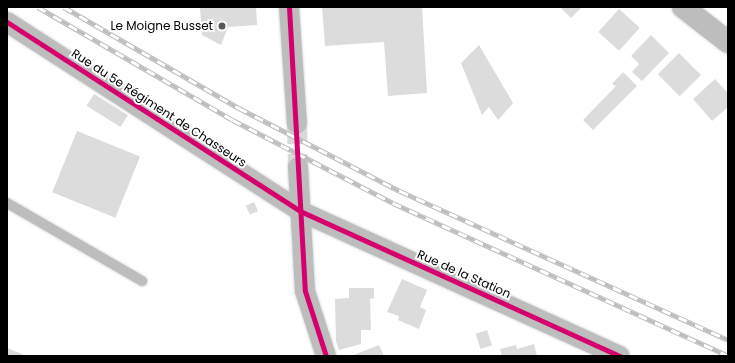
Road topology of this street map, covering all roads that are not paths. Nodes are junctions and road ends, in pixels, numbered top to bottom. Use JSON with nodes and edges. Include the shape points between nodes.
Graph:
{"nodes":[{"id":1,"x":290,"y":7,"type":"edge"},
{"id":2,"x":683,"y":7,"type":"edge"},
{"id":3,"x":7,"y":22,"type":"edge"},
{"id":4,"x":728,"y":42,"type":"edge"},
{"id":5,"x":297,"y":124,"type":"tunnel mouth"},
{"id":6,"x":298,"y":167,"type":"tunnel mouth"},
{"id":7,"x":7,"y":203,"type":"edge"},
{"id":8,"x":300,"y":211,"type":"junction"},
{"id":9,"x":142,"y":281,"type":"dead end"},
{"id":10,"x":326,"y":356,"type":"edge"},
{"id":11,"x":620,"y":356,"type":"edge"}],
"edges":[{"from":1,"to":5,"type":"street"},
{"from":2,"to":4,"type":"main road"},
{"from":3,"to":8,"type":"street","name":"Rue du 5e Régiment de Chasseurs"},
{"from":6,"to":8,"type":"street"},
{"from":7,"to":9,"type":"lane"},
{"from":8,"to":10,"type":"street","via":[[305,291]]},
{"from":8,"to":11,"type":"street","name":"Rue de la Station"}]}
